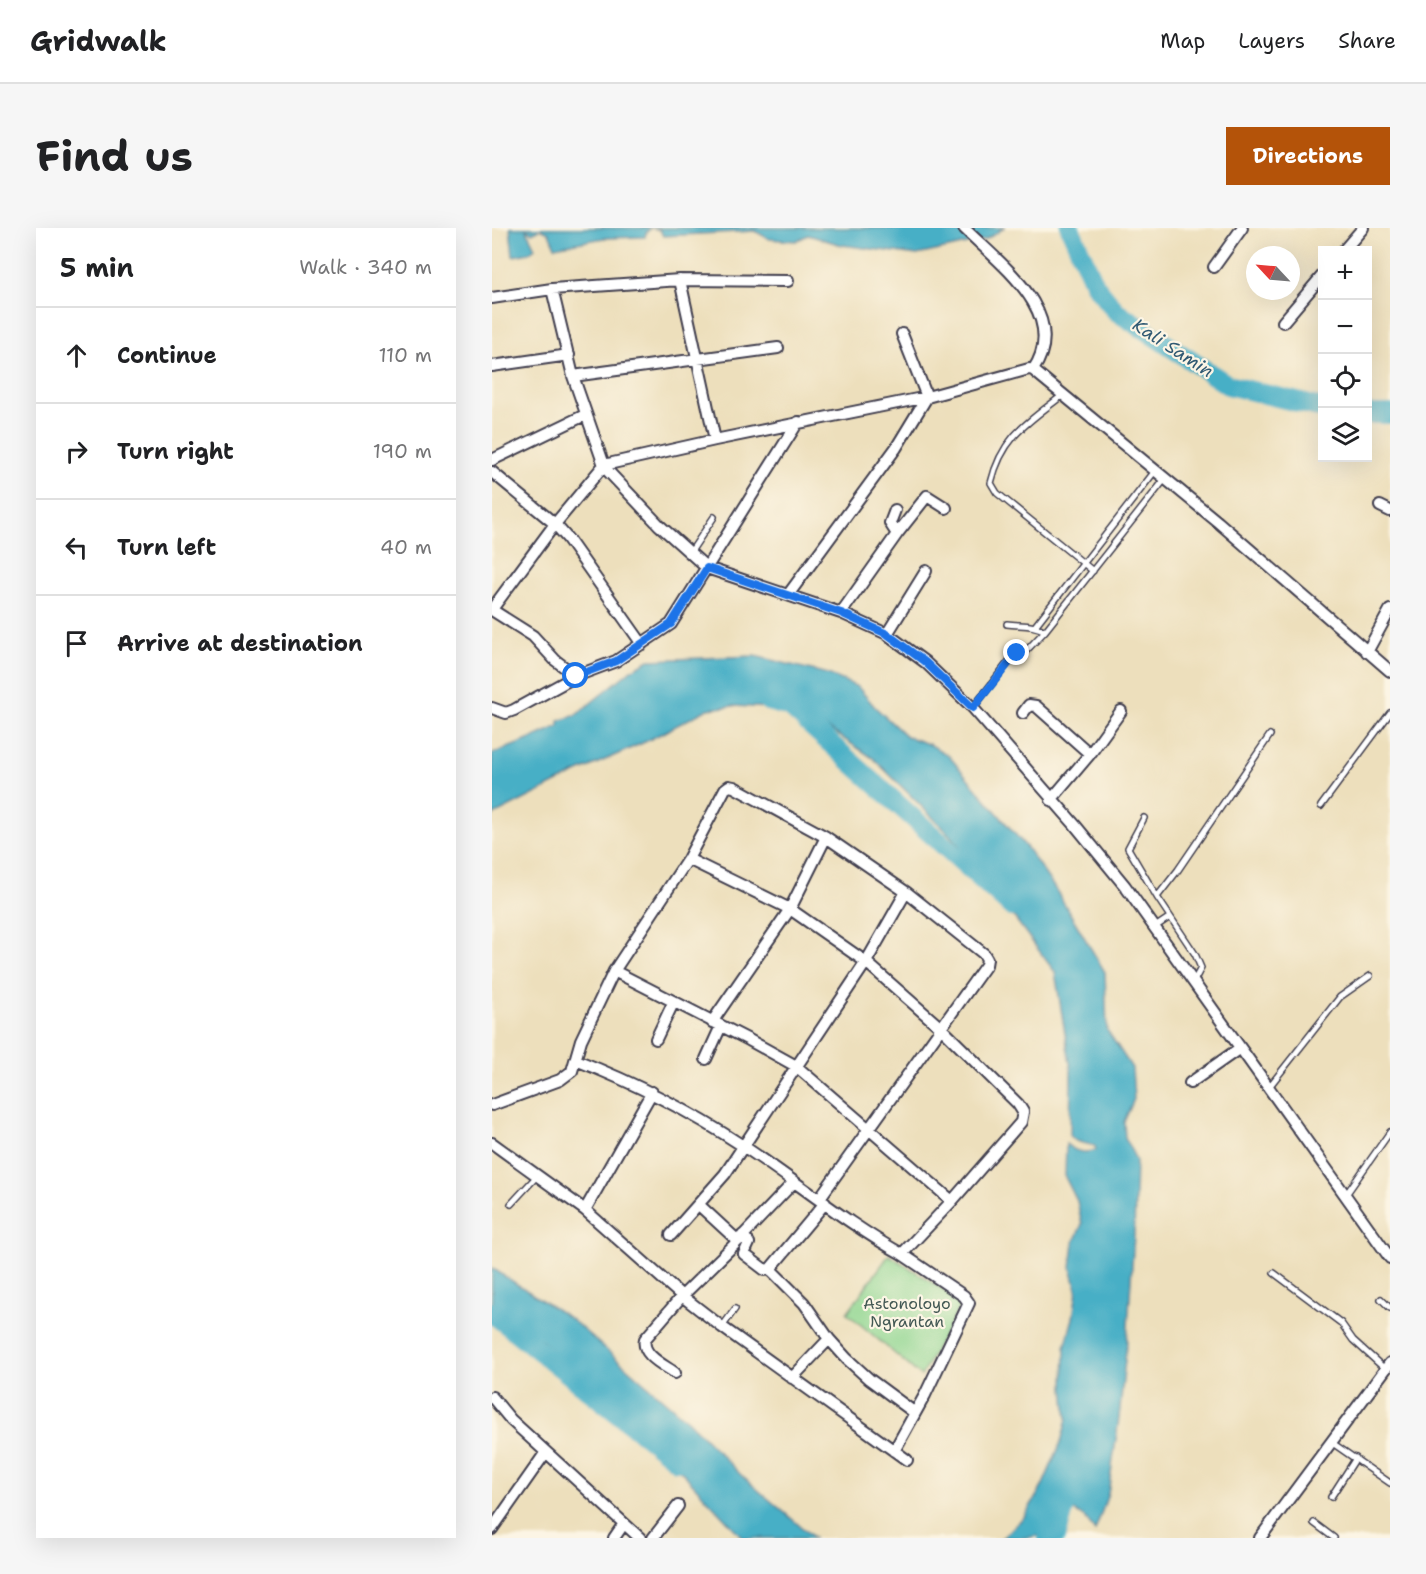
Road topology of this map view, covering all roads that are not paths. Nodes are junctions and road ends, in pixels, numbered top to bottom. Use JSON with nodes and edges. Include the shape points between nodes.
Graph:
{"nodes":[{"id":1,"x":964,"y":228,"type":"edge"},
{"id":2,"x":1242,"y":228,"type":"edge"},
{"id":3,"x":1363,"y":228,"type":"edge"},
{"id":4,"x":1347,"y":246,"type":"edge"},
{"id":5,"x":1214,"y":267,"type":"dead end"},
{"id":6,"x":680,"y":280,"type":"junction"},
{"id":7,"x":788,"y":281,"type":"dead end"},
{"id":8,"x":1318,"y":282,"type":"edge"},
{"id":9,"x":552,"y":289,"type":"junction"},
{"id":10,"x":492,"y":298,"type":"edge"},
{"id":11,"x":1283,"y":322,"type":"dead end"},
{"id":12,"x":902,"y":334,"type":"dead end"},
{"id":13,"x":778,"y":348,"type":"dead end"},
{"id":14,"x":569,"y":355,"type":"junction"},
{"id":15,"x":698,"y":359,"type":"junction"},
{"id":16,"x":492,"y":366,"type":"edge"},
{"id":17,"x":1033,"y":370,"type":"junction"},
{"id":18,"x":573,"y":376,"type":"junction"},
{"id":19,"x":1064,"y":394,"type":"junction"},
{"id":20,"x":927,"y":397,"type":"junction"},
{"id":21,"x":585,"y":415,"type":"junction"},
{"id":22,"x":798,"y":422,"type":"junction"},
{"id":23,"x":716,"y":440,"type":"junction"},
{"id":24,"x":492,"y":460,"type":"edge"},
{"id":25,"x":604,"y":465,"type":"junction"},
{"id":26,"x":1156,"y":470,"type":"junction"},
{"id":27,"x":492,"y":472,"type":"edge"},
{"id":28,"x":1166,"y":478,"type":"junction"},
{"id":29,"x":946,"y":508,"type":"dead end"},
{"id":30,"x":895,"y":510,"type":"dead end"},
{"id":31,"x":714,"y":517,"type":"dead end"},
{"id":32,"x":555,"y":524,"type":"junction"},
{"id":33,"x":897,"y":534,"type":"junction"},
{"id":34,"x":690,"y":553,"type":"junction"},
{"id":35,"x":1083,"y":563,"type":"junction"},
{"id":36,"x":707,"y":568,"type":"junction"},
{"id":37,"x":926,"y":571,"type":"dead end"},
{"id":38,"x":1093,"y":571,"type":"junction"},
{"id":39,"x":788,"y":595,"type":"junction"},
{"id":40,"x":492,"y":610,"type":"edge"},
{"id":41,"x":1390,"y":610,"type":"edge"},
{"id":42,"x":841,"y":613,"type":"junction"},
{"id":43,"x":1007,"y":624,"type":"dead end"},
{"id":44,"x":1035,"y":626,"type":"junction"},
{"id":45,"x":1045,"y":631,"type":"junction"},
{"id":46,"x":887,"y":634,"type":"junction"},
{"id":47,"x":642,"y":644,"type":"junction"},
{"id":48,"x":1367,"y":652,"type":"junction"},
{"id":49,"x":1390,"y":671,"type":"edge"},
{"id":50,"x":576,"y":676,"type":"junction"},
{"id":51,"x":492,"y":708,"type":"edge"},
{"id":52,"x":973,"y":708,"type":"junction"},
{"id":53,"x":1121,"y":711,"type":"dead end"},
{"id":54,"x":1023,"y":713,"type":"dead end"},
{"id":55,"x":1390,"y":713,"type":"edge"},
{"id":56,"x":1270,"y":735,"type":"dead end"},
{"id":57,"x":1090,"y":754,"type":"junction"},
{"id":58,"x":1052,"y":800,"type":"junction"},
{"id":59,"x":1321,"y":806,"type":"dead end"},
{"id":60,"x":1144,"y":819,"type":"dead end"},
{"id":61,"x":826,"y":837,"type":"junction"},
{"id":62,"x":688,"y":859,"type":"junction"},
{"id":63,"x":906,"y":892,"type":"junction"},
{"id":64,"x":1157,"y":897,"type":"junction"},
{"id":65,"x":790,"y":909,"type":"junction"},
{"id":66,"x":1170,"y":917,"type":"junction"},
{"id":67,"x":1155,"y":927,"type":"junction"},
{"id":68,"x":866,"y":962,"type":"junction"},
{"id":69,"x":614,"y":971,"type":"junction"},
{"id":70,"x":1370,"y":976,"type":"dead end"},
{"id":71,"x":1194,"y":981,"type":"junction"},
{"id":72,"x":673,"y":1003,"type":"junction"},
{"id":73,"x":716,"y":1024,"type":"junction"},
{"id":74,"x":941,"y":1028,"type":"junction"},
{"id":75,"x":656,"y":1039,"type":"dead end"},
{"id":76,"x":1240,"y":1048,"type":"junction"},
{"id":77,"x":706,"y":1059,"type":"dead end"},
{"id":78,"x":576,"y":1060,"type":"junction"},
{"id":79,"x":796,"y":1066,"type":"junction"},
{"id":80,"x":1190,"y":1083,"type":"dead end"},
{"id":81,"x":1269,"y":1087,"type":"junction"},
{"id":82,"x":652,"y":1092,"type":"junction"},
{"id":83,"x":492,"y":1104,"type":"edge"},
{"id":84,"x":869,"y":1128,"type":"junction"},
{"id":85,"x":1390,"y":1132,"type":"edge"},
{"id":86,"x":492,"y":1143,"type":"edge"},
{"id":87,"x":743,"y":1146,"type":"junction"},
{"id":88,"x":537,"y":1176,"type":"junction"},
{"id":89,"x":794,"y":1182,"type":"junction"},
{"id":90,"x":1345,"y":1196,"type":"junction"},
{"id":91,"x":822,"y":1201,"type":"junction"},
{"id":92,"x":952,"y":1201,"type":"junction"},
{"id":93,"x":511,"y":1204,"type":"dead end"},
{"id":94,"x":699,"y":1205,"type":"junction"},
{"id":95,"x":585,"y":1210,"type":"junction"},
{"id":96,"x":671,"y":1234,"type":"dead end"},
{"id":97,"x":740,"y":1238,"type":"junction"},
{"id":98,"x":902,"y":1254,"type":"junction"},
{"id":99,"x":1390,"y":1258,"type":"edge"},
{"id":100,"x":770,"y":1269,"type":"junction"},
{"id":101,"x":1274,"y":1273,"type":"dead end"},
{"id":102,"x":682,"y":1296,"type":"junction"},
{"id":103,"x":1380,"y":1299,"type":"dead end"},
{"id":104,"x":1390,"y":1308,"type":"edge"},
{"id":105,"x":735,"y":1309,"type":"dead end"},
{"id":106,"x":722,"y":1327,"type":"junction"},
{"id":107,"x":828,"y":1339,"type":"junction"},
{"id":108,"x":1388,"y":1366,"type":"edge"},
{"id":109,"x":675,"y":1373,"type":"dead end"},
{"id":110,"x":792,"y":1378,"type":"junction"},
{"id":111,"x":492,"y":1397,"type":"edge"},
{"id":112,"x":915,"y":1413,"type":"junction"},
{"id":113,"x":1331,"y":1442,"type":"junction"},
{"id":114,"x":894,"y":1451,"type":"junction"},
{"id":115,"x":546,"y":1452,"type":"junction"},
{"id":116,"x":1356,"y":1458,"type":"junction"},
{"id":117,"x":907,"y":1460,"type":"dead end"},
{"id":118,"x":1390,"y":1483,"type":"edge"},
{"id":119,"x":1331,"y":1497,"type":"dead end"},
{"id":120,"x":678,"y":1506,"type":"dead end"},
{"id":121,"x":1314,"y":1523,"type":"dead end"},
{"id":122,"x":623,"y":1525,"type":"junction"},
{"id":123,"x":492,"y":1529,"type":"edge"},
{"id":124,"x":614,"y":1538,"type":"edge"},
{"id":125,"x":640,"y":1538,"type":"edge"},
{"id":126,"x":653,"y":1538,"type":"edge"},
{"id":127,"x":1260,"y":1538,"type":"edge"},
{"id":128,"x":1334,"y":1538,"type":"edge"}],
"edges":[{"from":1,"to":17,"type":"street","via":[[1014,275],[1032,302],[1045,340]]},
{"from":2,"to":5,"type":"street"},
{"from":3,"to":4,"type":"street"},
{"from":6,"to":7,"type":"street"},
{"from":6,"to":9,"type":"street"},
{"from":6,"to":15,"type":"street"},
{"from":8,"to":11,"type":"street"},
{"from":9,"to":10,"type":"street"},
{"from":9,"to":14,"type":"street"},
{"from":12,"to":20,"type":"street"},
{"from":13,"to":15,"type":"street"},
{"from":14,"to":16,"type":"street"},
{"from":14,"to":18,"type":"street"},
{"from":15,"to":18,"type":"street"},
{"from":15,"to":23,"type":"street"},
{"from":17,"to":19,"type":"street"},
{"from":17,"to":20,"type":"street","via":[[1024,369]]},
{"from":18,"to":21,"type":"street"},
{"from":19,"to":26,"type":"street"},
{"from":19,"to":35,"type":"lane","via":[[1010,438],[991,483],[997,493]]},
{"from":20,"to":22,"type":"street"},
{"from":20,"to":39,"type":"street","via":[[896,448]]},
{"from":21,"to":24,"type":"street"},
{"from":21,"to":25,"type":"street"},
{"from":22,"to":23,"type":"street"},
{"from":22,"to":36,"type":"street"},
{"from":23,"to":25,"type":"street"},
{"from":25,"to":32,"type":"street"},
{"from":25,"to":34,"type":"street"},
{"from":26,"to":28,"type":"street"},
{"from":26,"to":35,"type":"lane"},
{"from":27,"to":32,"type":"street"},
{"from":28,"to":38,"type":"lane"},
{"from":28,"to":48,"type":"street"},
{"from":29,"to":33,"type":"street","via":[[927,496]]},
{"from":30,"to":33,"type":"street","via":[[890,523]]},
{"from":31,"to":34,"type":"lane"},
{"from":32,"to":40,"type":"street"},
{"from":32,"to":47,"type":"street"},
{"from":33,"to":42,"type":"street"},
{"from":34,"to":36,"type":"street"},
{"from":35,"to":38,"type":"lane"},
{"from":35,"to":44,"type":"lane"},
{"from":36,"to":39,"type":"street"},
{"from":36,"to":47,"type":"street","via":[[671,624]]},
{"from":37,"to":46,"type":"street"},
{"from":38,"to":45,"type":"lane"},
{"from":39,"to":42,"type":"street"},
{"from":40,"to":50,"type":"street","via":[[533,636]]},
{"from":41,"to":48,"type":"street"},
{"from":42,"to":46,"type":"street"},
{"from":43,"to":44,"type":"lane"},
{"from":44,"to":45,"type":"lane"},
{"from":45,"to":52,"type":"lane","via":[[1026,651],[1013,656]]},
{"from":46,"to":52,"type":"street","via":[[925,662]]},
{"from":47,"to":50,"type":"street","via":[[616,661]]},
{"from":48,"to":49,"type":"street"},
{"from":50,"to":51,"type":"street","via":[[506,713]]},
{"from":52,"to":58,"type":"street"},
{"from":53,"to":57,"type":"street"},
{"from":54,"to":57,"type":"street","via":[[1029,705],[1036,706]]},
{"from":55,"to":59,"type":"lane"},
{"from":56,"to":64,"type":"lane"},
{"from":57,"to":58,"type":"street"},
{"from":58,"to":67,"type":"street"},
{"from":60,"to":64,"type":"lane","via":[[1128,849]]},
{"from":61,"to":62,"type":"street","via":[[729,786]]},
{"from":61,"to":63,"type":"street"},
{"from":61,"to":65,"type":"street"},
{"from":62,"to":65,"type":"street"},
{"from":62,"to":69,"type":"street"},
{"from":63,"to":68,"type":"street"},
{"from":63,"to":74,"type":"street","via":[[987,959]]},
{"from":64,"to":66,"type":"lane"},
{"from":65,"to":68,"type":"street"},
{"from":65,"to":73,"type":"street"},
{"from":66,"to":67,"type":"lane"},
{"from":66,"to":71,"type":"lane","via":[[1196,954],[1201,968]]},
{"from":67,"to":71,"type":"street"},
{"from":68,"to":74,"type":"street"},
{"from":68,"to":79,"type":"street"},
{"from":69,"to":72,"type":"street"},
{"from":69,"to":78,"type":"street","via":[[581,1040]]},
{"from":70,"to":81,"type":"lane","via":[[1340,997]]},
{"from":71,"to":76,"type":"street"},
{"from":72,"to":73,"type":"street"},
{"from":72,"to":75,"type":"street"},
{"from":73,"to":77,"type":"street"},
{"from":73,"to":79,"type":"street"},
{"from":74,"to":84,"type":"street"},
{"from":74,"to":92,"type":"street","via":[[1023,1112],[1021,1122]]},
{"from":76,"to":80,"type":"street"},
{"from":76,"to":81,"type":"street"},
{"from":78,"to":82,"type":"street"},
{"from":78,"to":83,"type":"street","via":[[568,1076]]},
{"from":79,"to":84,"type":"street"},
{"from":79,"to":87,"type":"street"},
{"from":81,"to":90,"type":"street"},
{"from":82,"to":87,"type":"street"},
{"from":82,"to":95,"type":"street"},
{"from":84,"to":91,"type":"street"},
{"from":84,"to":92,"type":"street"},
{"from":85,"to":90,"type":"lane"},
{"from":86,"to":88,"type":"street"},
{"from":87,"to":89,"type":"street"},
{"from":87,"to":94,"type":"street"},
{"from":88,"to":93,"type":"lane"},
{"from":88,"to":95,"type":"street"},
{"from":89,"to":91,"type":"street"},
{"from":89,"to":97,"type":"street"},
{"from":90,"to":99,"type":"street"},
{"from":91,"to":98,"type":"street"},
{"from":91,"to":100,"type":"street"},
{"from":92,"to":98,"type":"street"},
{"from":94,"to":96,"type":"street"},
{"from":94,"to":97,"type":"street"},
{"from":95,"to":102,"type":"street"},
{"from":97,"to":100,"type":"street","via":[[749,1243],[745,1256],[760,1268]]},
{"from":97,"to":102,"type":"street"},
{"from":98,"to":112,"type":"street","via":[[969,1303]]},
{"from":100,"to":107,"type":"street","via":[[804,1303]]},
{"from":101,"to":108,"type":"lane","via":[[1341,1323],[1353,1340]]},
{"from":102,"to":106,"type":"street"},
{"from":102,"to":109,"type":"street","via":[[643,1344],[651,1356]]},
{"from":103,"to":104,"type":"lane"},
{"from":105,"to":106,"type":"lane"},
{"from":106,"to":110,"type":"street"},
{"from":107,"to":110,"type":"street"},
{"from":107,"to":112,"type":"street","via":[[869,1379]]},
{"from":108,"to":113,"type":"street"},
{"from":110,"to":114,"type":"street"},
{"from":111,"to":115,"type":"street"},
{"from":112,"to":114,"type":"street"},
{"from":113,"to":116,"type":"lane"},
{"from":113,"to":127,"type":"street"},
{"from":114,"to":117,"type":"street"},
{"from":115,"to":122,"type":"street"},
{"from":115,"to":123,"type":"street"},
{"from":116,"to":118,"type":"lane"},
{"from":116,"to":119,"type":"lane"},
{"from":120,"to":126,"type":"street"},
{"from":121,"to":128,"type":"lane"},
{"from":122,"to":124,"type":"street"},
{"from":122,"to":125,"type":"street"}]}
